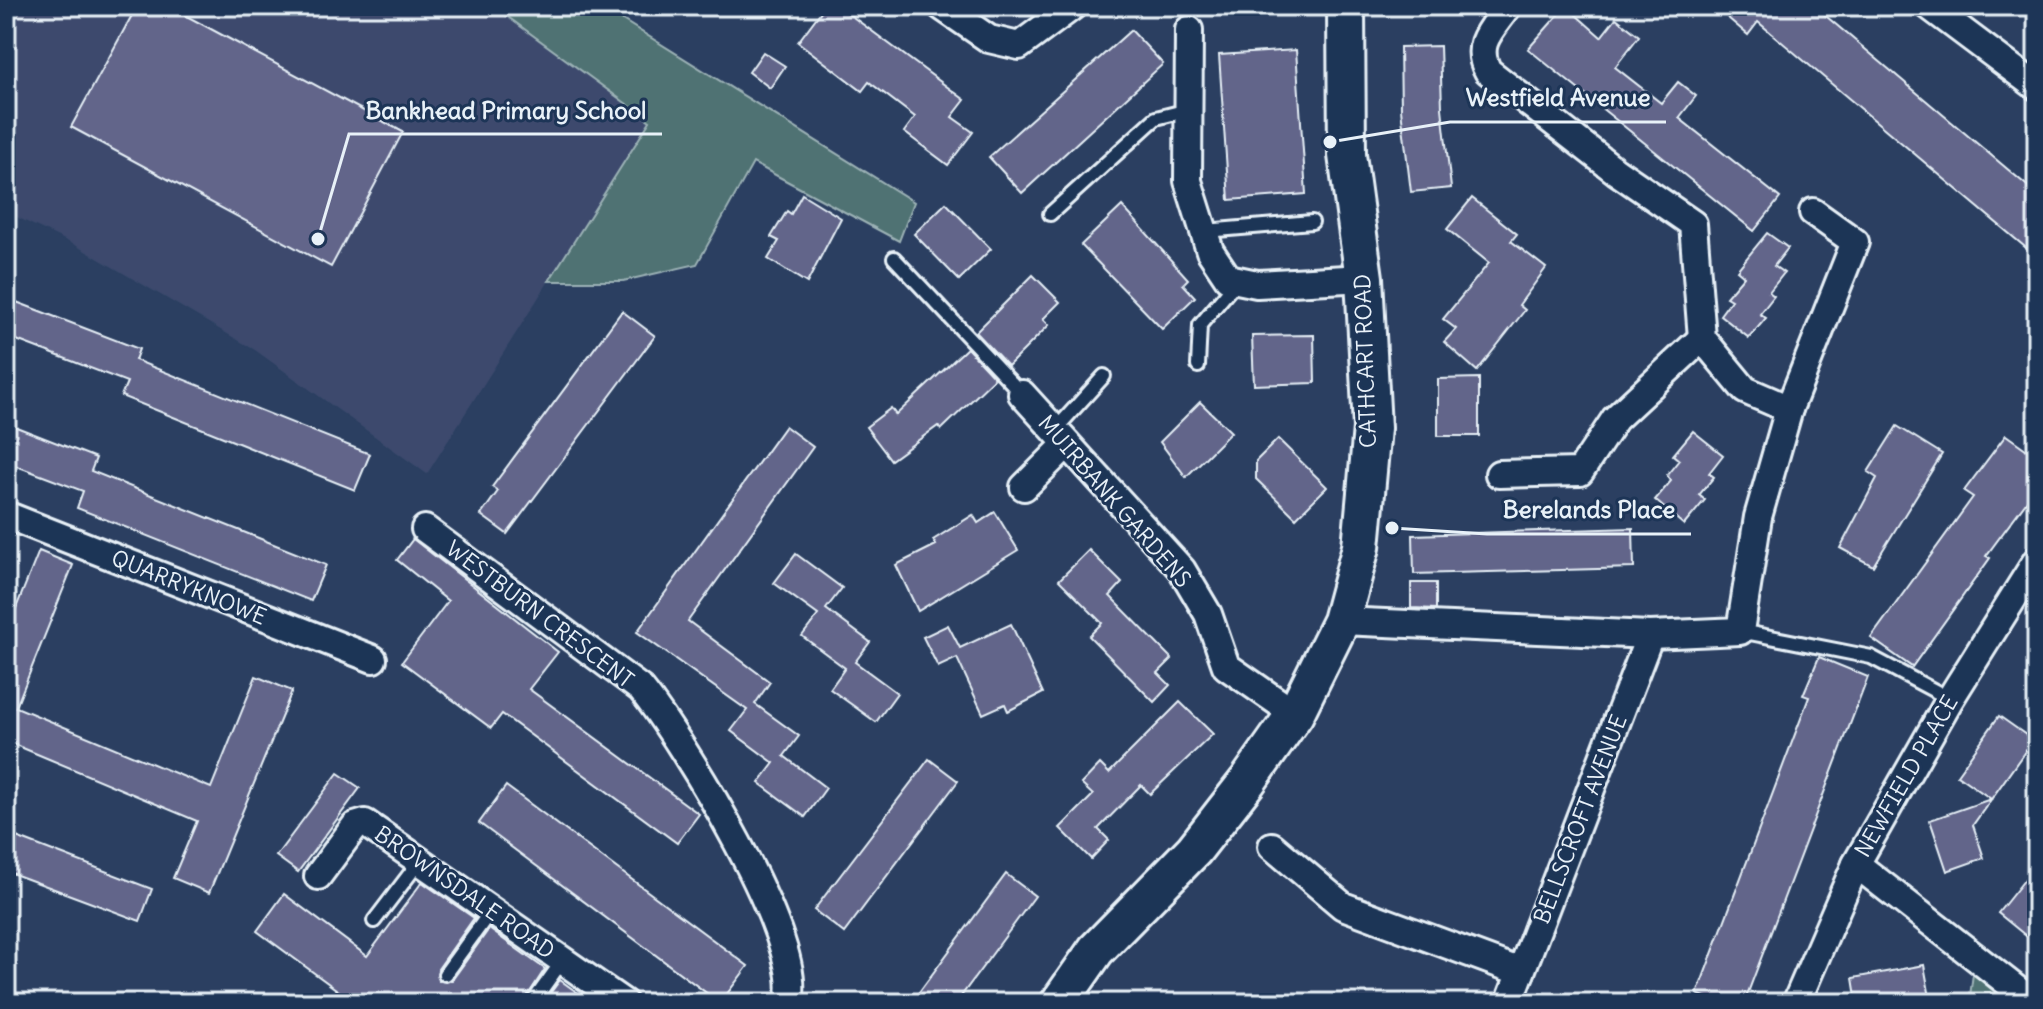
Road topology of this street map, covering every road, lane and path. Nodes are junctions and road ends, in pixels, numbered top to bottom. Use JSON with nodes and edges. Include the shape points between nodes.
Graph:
{"nodes":[{"id":1,"x":941,"y":6,"type":"edge"},
{"id":2,"x":1073,"y":6,"type":"edge"},
{"id":3,"x":1346,"y":6,"type":"edge"},
{"id":4,"x":1508,"y":6,"type":"edge"},
{"id":5,"x":1929,"y":6,"type":"edge"},
{"id":6,"x":1189,"y":30,"type":"dead end"},
{"id":7,"x":2037,"y":87,"type":"edge"},
{"id":8,"x":1188,"y":110,"type":"junction"},
{"id":9,"x":1813,"y":212,"type":"dead end"},
{"id":10,"x":1050,"y":214,"type":"dead end"},
{"id":11,"x":1312,"y":222,"type":"dead end"},
{"id":12,"x":1205,"y":231,"type":"junction"},
{"id":13,"x":894,"y":258,"type":"dead end"},
{"id":14,"x":1364,"y":278,"type":"junction"},
{"id":15,"x":1237,"y":281,"type":"junction"},
{"id":16,"x":1702,"y":338,"type":"junction"},
{"id":17,"x":1198,"y":366,"type":"dead end"},
{"id":18,"x":1104,"y":376,"type":"dead end"},
{"id":19,"x":1022,"y":394,"type":"joint"},
{"id":20,"x":1789,"y":409,"type":"junction"},
{"id":21,"x":1060,"y":438,"type":"junction"},
{"id":22,"x":1499,"y":474,"type":"dead end"},
{"id":23,"x":1024,"y":487,"type":"dead end"},
{"id":24,"x":6,"y":515,"type":"edge"},
{"id":25,"x":425,"y":529,"type":"dead end"},
{"id":26,"x":2033,"y":573,"type":"edge"},
{"id":27,"x":1341,"y":621,"type":"junction"},
{"id":28,"x":1740,"y":631,"type":"junction"},
{"id":29,"x":1650,"y":635,"type":"junction"},
{"id":30,"x":373,"y":659,"type":"dead end"},
{"id":31,"x":1950,"y":699,"type":"junction"},
{"id":32,"x":1295,"y":714,"type":"junction"},
{"id":33,"x":1272,"y":846,"type":"dead end"},
{"id":34,"x":419,"y":862,"type":"junction"},
{"id":35,"x":1856,"y":864,"type":"junction"},
{"id":36,"x":318,"y":876,"type":"dead end"},
{"id":37,"x":491,"y":911,"type":"junction"},
{"id":38,"x":374,"y":921,"type":"dead end"},
{"id":39,"x":563,"y":960,"type":"junction"},
{"id":40,"x":1521,"y":972,"type":"junction"},
{"id":41,"x":445,"y":974,"type":"dead end"},
{"id":42,"x":532,"y":1003,"type":"edge"},
{"id":43,"x":624,"y":1003,"type":"edge"},
{"id":44,"x":788,"y":1003,"type":"edge"},
{"id":45,"x":1059,"y":1003,"type":"edge"},
{"id":46,"x":1509,"y":1003,"type":"edge"},
{"id":47,"x":1796,"y":1003,"type":"edge"},
{"id":48,"x":2034,"y":1003,"type":"edge"}],
"edges":[{"from":1,"to":2,"type":"street","via":[[989,39],[1019,46]]},
{"from":3,"to":14,"type":"street","name":"CATHCART ROAD","via":[[1347,155]]},
{"from":4,"to":16,"type":"street","via":[[1481,43],[1480,56],[1488,71],[1693,224]]},
{"from":5,"to":7,"type":"street"},
{"from":6,"to":8,"type":"street"},
{"from":8,"to":10,"type":"lane","via":[[1156,118]]},
{"from":8,"to":12,"type":"street","via":[[1188,181]]},
{"from":9,"to":20,"type":"street","via":[[1855,242]]},
{"from":11,"to":12,"type":"lane"},
{"from":12,"to":15,"type":"street","via":[[1210,251],[1228,278]]},
{"from":13,"to":19,"type":"lane"},
{"from":14,"to":15,"type":"street"},
{"from":14,"to":27,"type":"street","name":"CATHCART ROAD","via":[[1372,428],[1361,547]]},
{"from":15,"to":17,"type":"lane","via":[[1200,325]]},
{"from":16,"to":20,"type":"street","via":[[1745,390]]},
{"from":16,"to":22,"type":"street","via":[[1615,419],[1580,472]]},
{"from":18,"to":21,"type":"lane"},
{"from":19,"to":21,"type":"street","name":"MUIRBANK GARDENS"},
{"from":20,"to":28,"type":"street","via":[[1758,517]]},
{"from":21,"to":23,"type":"street"},
{"from":21,"to":32,"type":"street","name":"MUIRBANK GARDENS","via":[[1182,570],[1208,614],[1226,666]]},
{"from":24,"to":30,"type":"street","name":"QUARRYKNOWE"},
{"from":25,"to":44,"type":"street","name":"WESTBURN CRESCENT","via":[[641,689],[666,720],[743,853],[774,922],[793,989]]},
{"from":26,"to":31,"type":"street","name":"NEWFIELD PLACE"},
{"from":27,"to":29,"type":"street"},
{"from":27,"to":32,"type":"street","name":"CATHCART ROAD"},
{"from":28,"to":29,"type":"street"},
{"from":28,"to":31,"type":"lane","via":[[1871,657]]},
{"from":29,"to":40,"type":"street","name":"BELLSCROFT AVENUE"},
{"from":31,"to":35,"type":"street","name":"NEWFIELD PLACE"},
{"from":32,"to":45,"type":"street","name":"CATHCART ROAD","via":[[1194,850],[1096,950]]},
{"from":33,"to":40,"type":"street","via":[[1343,906]]},
{"from":34,"to":36,"type":"street","name":"BROWNSDALE ROAD","via":[[365,823],[355,826]]},
{"from":34,"to":37,"type":"street","name":"BROWNSDALE ROAD"},
{"from":34,"to":38,"type":"lane"},
{"from":35,"to":47,"type":"street","name":"NEWFIELD PLACE"},
{"from":35,"to":48,"type":"street"},
{"from":37,"to":39,"type":"street","name":"BROWNSDALE ROAD"},
{"from":37,"to":41,"type":"lane"},
{"from":39,"to":42,"type":"lane"},
{"from":39,"to":43,"type":"street","name":"BROWNSDALE ROAD"},
{"from":40,"to":46,"type":"street","name":"BELLSCROFT AVENUE"}]}
